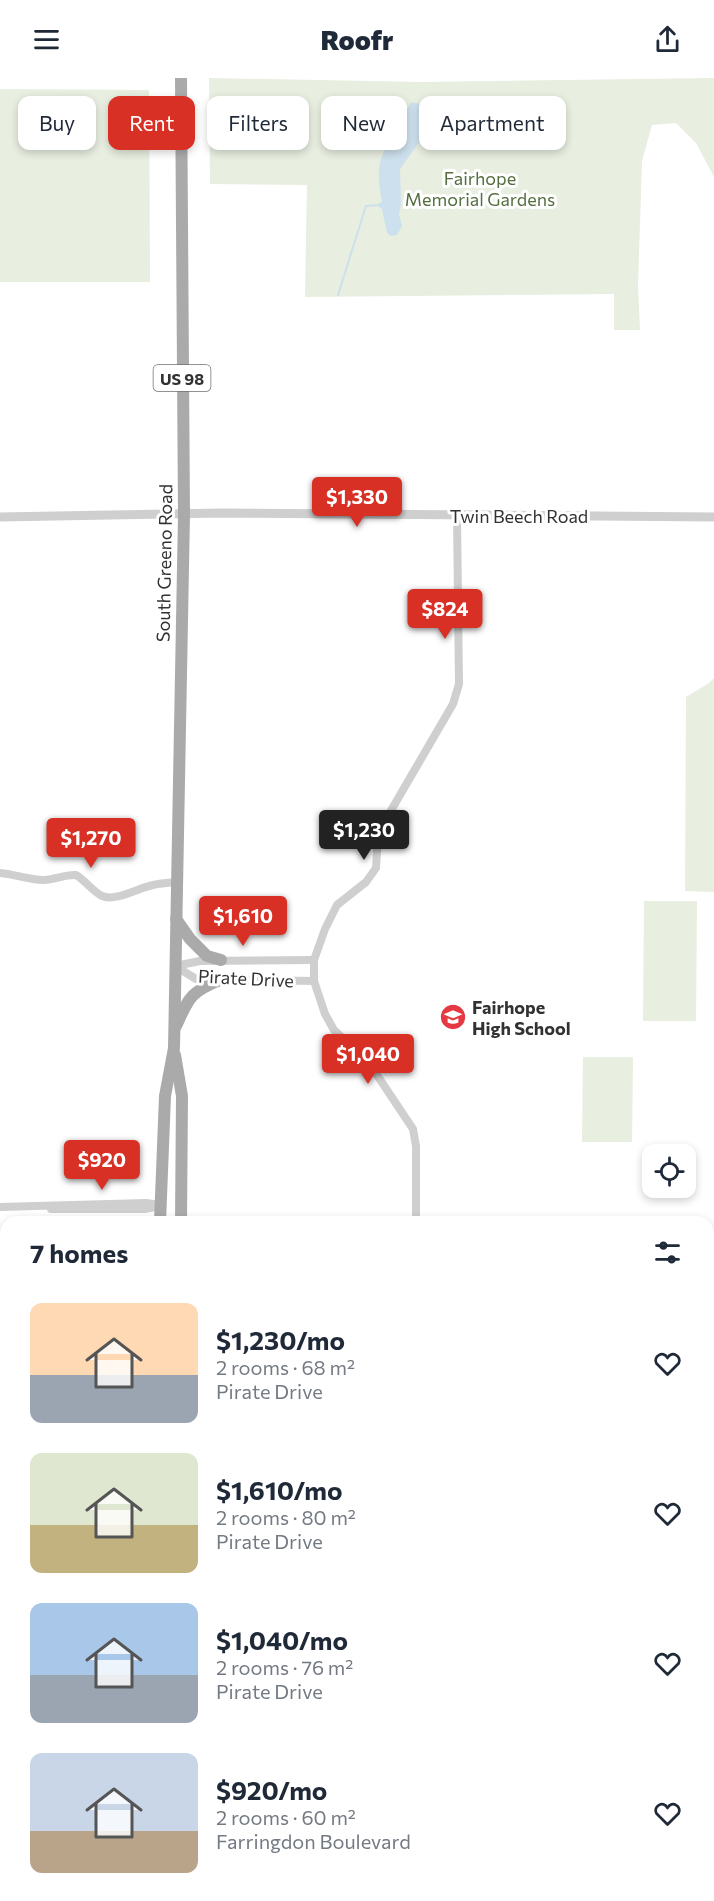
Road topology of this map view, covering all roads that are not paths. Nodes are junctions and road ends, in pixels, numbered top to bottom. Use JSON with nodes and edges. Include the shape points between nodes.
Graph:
{"nodes":[{"id":1,"x":181,"y":78,"type":"edge"},
{"id":2,"x":184,"y":514,"type":"junction"},
{"id":3,"x":457,"y":516,"type":"junction"},
{"id":4,"x":0,"y":517,"type":"edge"},
{"id":5,"x":714,"y":517,"type":"edge"},
{"id":6,"x":0,"y":873,"type":"edge"},
{"id":7,"x":177,"y":882,"type":"junction"},
{"id":8,"x":176,"y":919,"type":"junction"},
{"id":9,"x":221,"y":960,"type":"junction"},
{"id":10,"x":314,"y":960,"type":"junction"},
{"id":11,"x":175,"y":966,"type":"junction"},
{"id":12,"x":220,"y":980,"type":"junction"},
{"id":13,"x":314,"y":981,"type":"junction"},
{"id":14,"x":174,"y":1030,"type":"junction"},
{"id":15,"x":174,"y":1048,"type":"junction"},
{"id":16,"x":161,"y":1205,"type":"junction"},
{"id":17,"x":0,"y":1207,"type":"edge"},
{"id":18,"x":160,"y":1216,"type":"edge"},
{"id":19,"x":181,"y":1216,"type":"edge"},
{"id":20,"x":416,"y":1216,"type":"edge"}],
"edges":[{"from":1,"to":2,"type":"main road","name":"South Greeno Road","number":"US 98"},
{"from":2,"to":3,"type":"street","name":"Twin Beech Road"},
{"from":2,"to":4,"type":"street","name":"Twin Beech Road"},
{"from":2,"to":7,"type":"main road","name":"South Greeno Road","number":"US 98"},
{"from":3,"to":5,"type":"street","name":"Twin Beech Road"},
{"from":3,"to":10,"type":"street","name":"Pirate Drive","via":[[459,684],[453,704],[382,826],[376,868],[366,882],[337,905]]},
{"from":6,"to":7,"type":"street","via":[[39,880],[76,875],[107,898]]},
{"from":7,"to":8,"type":"main road","name":"South Greeno Road","number":"US 98"},
{"from":8,"to":9,"type":"main road","via":[[207,956]]},
{"from":8,"to":11,"type":"main road","name":"South Greeno Road","number":"US 98"},
{"from":9,"to":10,"type":"street","name":"Pirate Drive"},
{"from":9,"to":11,"type":"street","name":"Pirate Drive"},
{"from":10,"to":13,"type":"street","name":"Pirate Drive"},
{"from":11,"to":12,"type":"street","name":"Pirate Drive","via":[[196,979]]},
{"from":11,"to":14,"type":"main road","name":"South Greeno Road","number":"US 98"},
{"from":12,"to":13,"type":"street","name":"Pirate Drive"},
{"from":12,"to":14,"type":"main road","via":[[193,995]]},
{"from":13,"to":20,"type":"street","name":"Pirate Drive","via":[[334,1030],[369,1063],[413,1129]]},
{"from":14,"to":15,"type":"main road","name":"South Greeno Road","number":"US 98"},
{"from":15,"to":16,"type":"main road","name":"South Greeno Road","number":"US 98","via":[[165,1096]]},
{"from":15,"to":19,"type":"main road","name":"South Greeno Road","number":"US 98","via":[[182,1096]]},
{"from":16,"to":17,"type":"street","via":[[144,1209]]},
{"from":16,"to":18,"type":"main road","name":"South Greeno Road","number":"US 98"}]}
